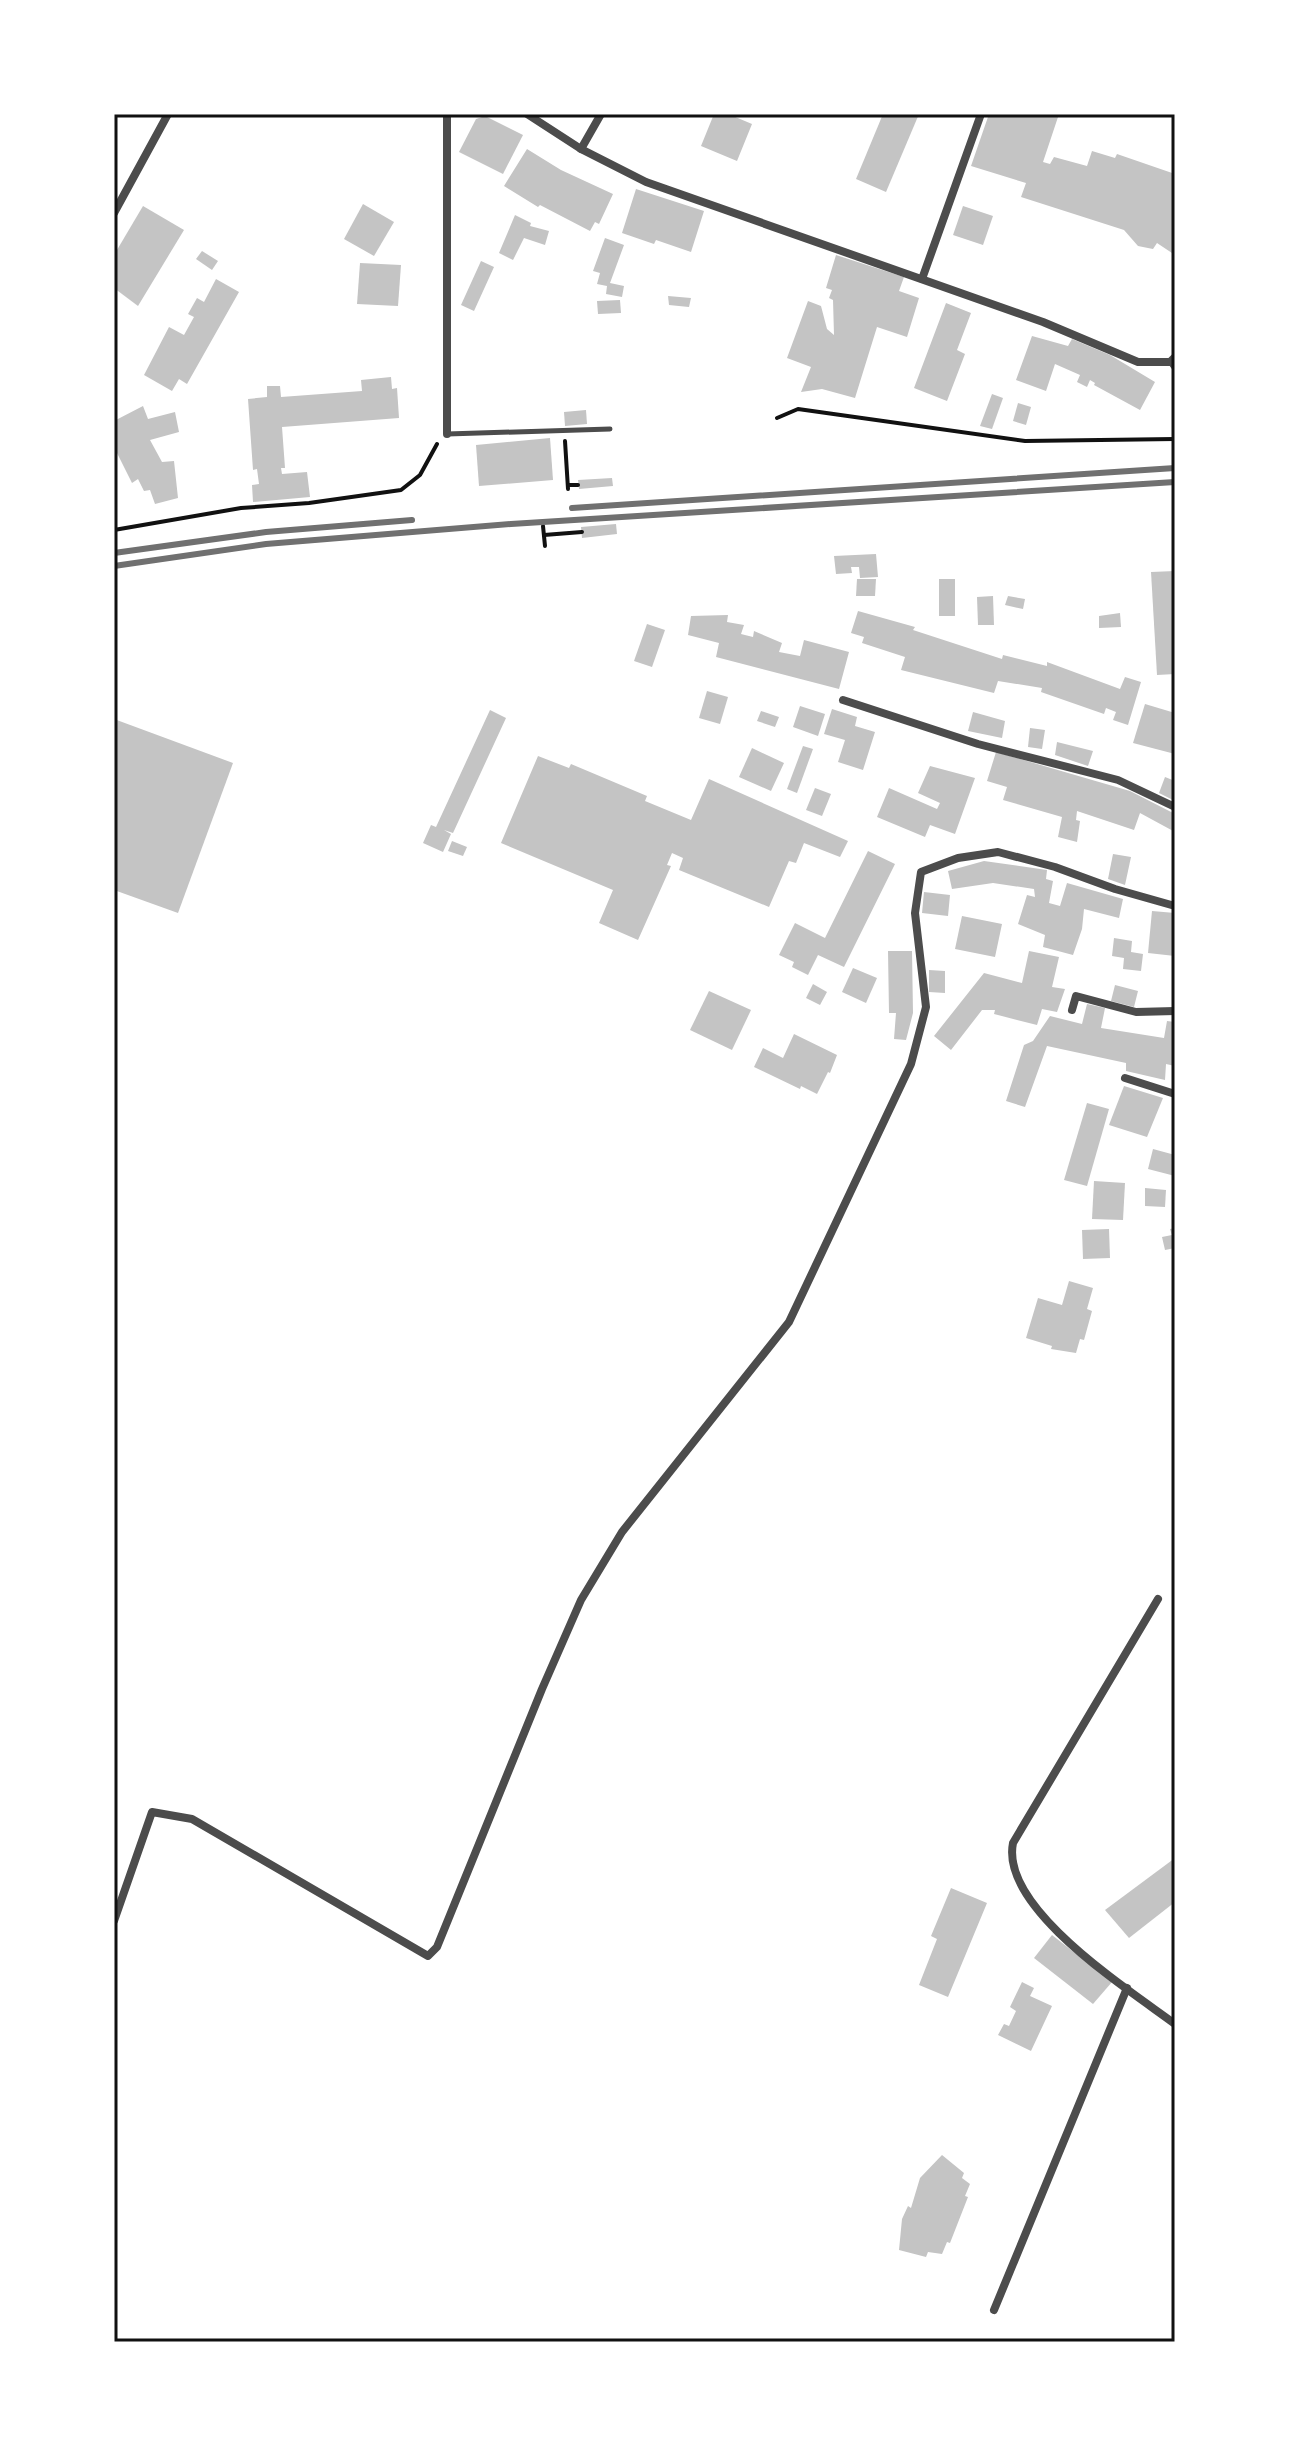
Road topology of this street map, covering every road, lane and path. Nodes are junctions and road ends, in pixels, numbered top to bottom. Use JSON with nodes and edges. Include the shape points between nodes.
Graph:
{"nodes":[{"id":1,"x":168,"y":114,"type":"edge"},
{"id":2,"x":447,"y":114,"type":"edge"},
{"id":3,"x":527,"y":114,"type":"edge"},
{"id":4,"x":601,"y":114,"type":"edge"},
{"id":5,"x":981,"y":114,"type":"edge"},
{"id":6,"x":581,"y":149,"type":"junction"},
{"id":7,"x":114,"y":213,"type":"edge"},
{"id":8,"x":922,"y":279,"type":"junction"},
{"id":9,"x":1173,"y":363,"type":"edge"},
{"id":10,"x":777,"y":418,"type":"dead end"},
{"id":11,"x":610,"y":429,"type":"dead end"},
{"id":12,"x":565,"y":431,"type":"junction"},
{"id":13,"x":447,"y":434,"type":"junction"},
{"id":14,"x":1175,"y":439,"type":"edge"},
{"id":15,"x":578,"y":485,"type":"dead end"},
{"id":16,"x":543,"y":526,"type":"dead end"},
{"id":17,"x":114,"y":530,"type":"edge"},
{"id":18,"x":582,"y":532,"type":"dead end"},
{"id":19,"x":544,"y":535,"type":"junction"},
{"id":20,"x":545,"y":546,"type":"dead end"},
{"id":21,"x":843,"y":700,"type":"dead end"},
{"id":22,"x":1175,"y":807,"type":"edge"},
{"id":23,"x":1175,"y":906,"type":"edge"},
{"id":24,"x":1072,"y":1010,"type":"dead end"},
{"id":25,"x":1175,"y":1011,"type":"edge"},
{"id":26,"x":1125,"y":1078,"type":"dead end"},
{"id":27,"x":1175,"y":1094,"type":"edge"},
{"id":28,"x":1158,"y":1599,"type":"dead end"},
{"id":29,"x":114,"y":1921,"type":"edge"},
{"id":30,"x":1127,"y":1988,"type":"junction"},
{"id":31,"x":1175,"y":2024,"type":"edge"},
{"id":32,"x":994,"y":2310,"type":"dead end"}],
"edges":[{"from":1,"to":7,"type":"street"},
{"from":2,"to":13,"type":"street"},
{"from":3,"to":6,"type":"street"},
{"from":4,"to":6,"type":"street"},
{"from":5,"to":8,"type":"street"},
{"from":6,"to":8,"type":"street","via":[[646,182]]},
{"from":8,"to":9,"type":"street","via":[[1138,362]]},
{"from":10,"to":14,"type":"path","via":[[798,409],[1025,441]]},
{"from":11,"to":12,"type":"lane"},
{"from":12,"to":13,"type":"lane"},
{"from":12,"to":15,"type":"path","via":[[568,487]]},
{"from":13,"to":17,"type":"path","via":[[432,449],[420,475],[401,490],[241,508]]},
{"from":16,"to":19,"type":"path"},
{"from":18,"to":19,"type":"path"},
{"from":19,"to":20,"type":"path"},
{"from":21,"to":22,"type":"street","via":[[978,744],[1118,780]]},
{"from":23,"to":29,"type":"street","via":[[998,852],[958,858],[921,872],[915,913],[926,1007],[906,1077],[789,1322],[622,1532],[581,1600],[437,1947],[428,1956],[192,1819],[152,1812]]},
{"from":24,"to":25,"type":"street","via":[[1076,996],[1136,1012]]},
{"from":26,"to":27,"type":"street"},
{"from":28,"to":30,"type":"street","via":[[1013,1843],[1011,1856],[1023,1891],[1053,1929]]},
{"from":30,"to":31,"type":"street"},
{"from":30,"to":32,"type":"street"}]}
